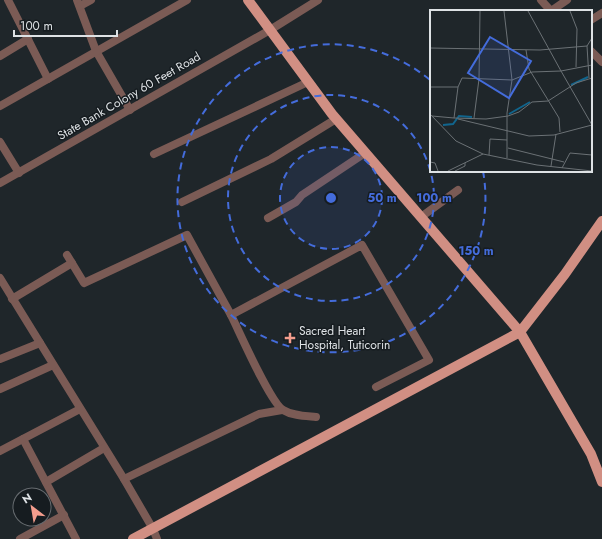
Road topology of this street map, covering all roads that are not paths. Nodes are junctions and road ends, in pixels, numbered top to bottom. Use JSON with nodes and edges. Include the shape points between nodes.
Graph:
{"nodes":[{"id":1,"x":8,"y":0,"type":"edge"},
{"id":2,"x":91,"y":0,"type":"edge"},
{"id":3,"x":187,"y":0,"type":"edge"},
{"id":4,"x":248,"y":0,"type":"edge"},
{"id":5,"x":318,"y":0,"type":"edge"},
{"id":6,"x":541,"y":0,"type":"edge"},
{"id":7,"x":567,"y":0,"type":"edge"},
{"id":8,"x":78,"y":3,"type":"edge"},
{"id":9,"x":550,"y":10,"type":"edge"},
{"id":10,"x":552,"y":10,"type":"edge"},
{"id":11,"x":602,"y":13,"type":"edge"},
{"id":12,"x":592,"y":19,"type":"edge"},
{"id":13,"x":270,"y":30,"type":"junction"},
{"id":14,"x":28,"y":39,"type":"junction"},
{"id":15,"x":96,"y":51,"type":"junction"},
{"id":16,"x":592,"y":52,"type":"edge"},
{"id":17,"x":0,"y":56,"type":"edge"},
{"id":18,"x":602,"y":62,"type":"edge"},
{"id":19,"x":48,"y":79,"type":"junction"},
{"id":20,"x":308,"y":82,"type":"junction"},
{"id":21,"x":0,"y":106,"type":"edge"},
{"id":22,"x":130,"y":110,"type":"junction"},
{"id":23,"x":336,"y":119,"type":"junction"},
{"id":24,"x":0,"y":142,"type":"edge"},
{"id":25,"x":366,"y":153,"type":"junction"},
{"id":26,"x":154,"y":154,"type":"dead end"},
{"id":27,"x":19,"y":172,"type":"junction"},
{"id":28,"x":0,"y":184,"type":"edge"},
{"id":29,"x":458,"y":190,"type":"dead end"},
{"id":30,"x":182,"y":202,"type":"dead end"},
{"id":31,"x":420,"y":217,"type":"junction"},
{"id":32,"x":268,"y":218,"type":"dead end"},
{"id":33,"x":602,"y":221,"type":"edge"},
{"id":34,"x":67,"y":255,"type":"dead end"},
{"id":35,"x":72,"y":263,"type":"junction"},
{"id":36,"x":0,"y":278,"type":"edge"},
{"id":37,"x":12,"y":299,"type":"junction"},
{"id":38,"x":231,"y":315,"type":"junction"},
{"id":39,"x":520,"y":332,"type":"junction"},
{"id":40,"x":40,"y":343,"type":"junction"},
{"id":41,"x":0,"y":359,"type":"edge"},
{"id":42,"x":53,"y":365,"type":"junction"},
{"id":43,"x":376,"y":387,"type":"dead end"},
{"id":44,"x":0,"y":389,"type":"edge"},
{"id":45,"x":80,"y":409,"type":"junction"},
{"id":46,"x":282,"y":410,"type":"junction"},
{"id":47,"x":316,"y":417,"type":"dead end"},
{"id":48,"x":23,"y":439,"type":"junction"},
{"id":49,"x":104,"y":448,"type":"junction"},
{"id":50,"x":0,"y":451,"type":"edge"},
{"id":51,"x":124,"y":479,"type":"junction"},
{"id":52,"x":46,"y":482,"type":"junction"},
{"id":53,"x":602,"y":482,"type":"edge"},
{"id":54,"x":64,"y":515,"type":"junction"},
{"id":55,"x":153,"y":529,"type":"junction"},
{"id":56,"x":20,"y":539,"type":"edge"},
{"id":57,"x":76,"y":539,"type":"edge"},
{"id":58,"x":133,"y":539,"type":"edge"},
{"id":59,"x":158,"y":539,"type":"edge"}],
"edges":[{"from":1,"to":14,"type":"street"},
{"from":2,"to":8,"type":"street"},
{"from":3,"to":15,"type":"street"},
{"from":4,"to":13,"type":"main road"},
{"from":5,"to":13,"type":"street","name":"State Bank Colony 60 Feet Road"},
{"from":6,"to":9,"type":"street"},
{"from":7,"to":10,"type":"street"},
{"from":8,"to":15,"type":"street"},
{"from":11,"to":12,"type":"street"},
{"from":13,"to":20,"type":"main road"},
{"from":13,"to":22,"type":"street","name":"State Bank Colony 60 Feet Road"},
{"from":14,"to":17,"type":"street"},
{"from":14,"to":19,"type":"street"},
{"from":15,"to":19,"type":"street"},
{"from":15,"to":22,"type":"street"},
{"from":16,"to":18,"type":"street"},
{"from":19,"to":21,"type":"street"},
{"from":20,"to":23,"type":"main road"},
{"from":20,"to":26,"type":"street"},
{"from":22,"to":27,"type":"street","name":"State Bank Colony 60 Feet Road"},
{"from":23,"to":25,"type":"main road"},
{"from":23,"to":30,"type":"street","via":[[271,159]]},
{"from":24,"to":27,"type":"street"},
{"from":25,"to":31,"type":"main road"},
{"from":25,"to":32,"type":"street","via":[[296,202]]},
{"from":27,"to":28,"type":"street","name":"State Bank Colony 60 Feet Road"},
{"from":29,"to":31,"type":"street"},
{"from":31,"to":39,"type":"main road"},
{"from":33,"to":39,"type":"main road"},
{"from":34,"to":35,"type":"street"},
{"from":35,"to":37,"type":"street"},
{"from":35,"to":38,"type":"street","via":[[84,283],[187,235]]},
{"from":36,"to":37,"type":"street"},
{"from":37,"to":40,"type":"street"},
{"from":38,"to":43,"type":"street","via":[[362,245],[429,360]]},
{"from":38,"to":46,"type":"street","via":[[272,398]]},
{"from":39,"to":53,"type":"main road","via":[[591,454]]},
{"from":39,"to":55,"type":"main road"},
{"from":40,"to":41,"type":"street"},
{"from":40,"to":42,"type":"street"},
{"from":42,"to":44,"type":"street"},
{"from":42,"to":45,"type":"street"},
{"from":45,"to":48,"type":"street"},
{"from":45,"to":49,"type":"street"},
{"from":46,"to":47,"type":"street"},
{"from":46,"to":51,"type":"street","via":[[259,414]]},
{"from":48,"to":50,"type":"street"},
{"from":48,"to":52,"type":"street"},
{"from":49,"to":51,"type":"street"},
{"from":49,"to":52,"type":"street"},
{"from":51,"to":55,"type":"street"},
{"from":52,"to":54,"type":"street"},
{"from":54,"to":56,"type":"street"},
{"from":54,"to":57,"type":"street"},
{"from":55,"to":58,"type":"main road"},
{"from":55,"to":59,"type":"street"}]}
